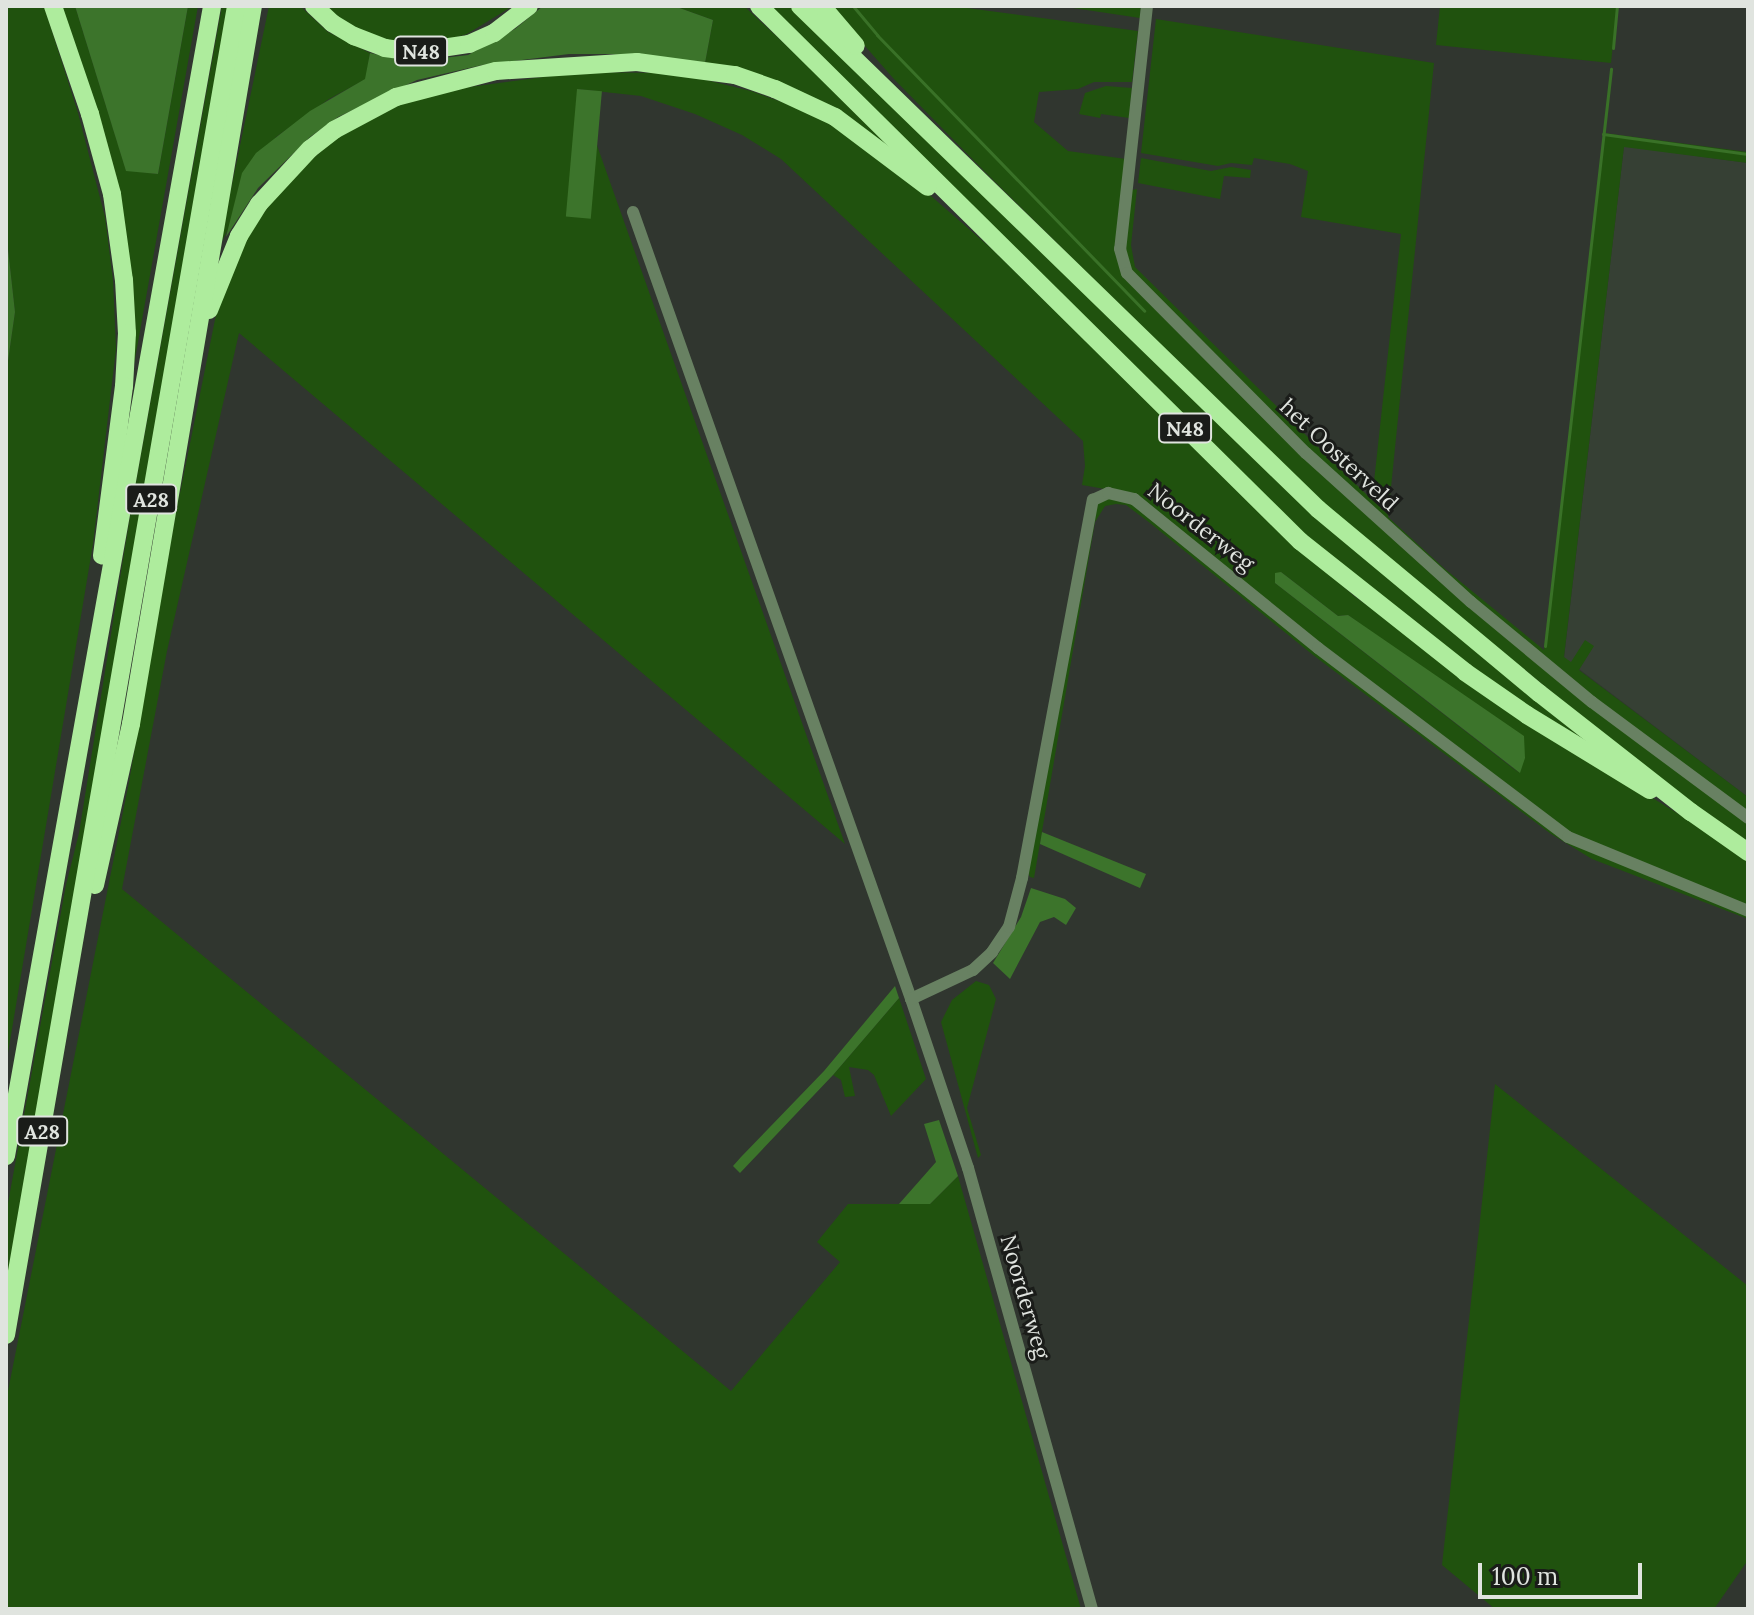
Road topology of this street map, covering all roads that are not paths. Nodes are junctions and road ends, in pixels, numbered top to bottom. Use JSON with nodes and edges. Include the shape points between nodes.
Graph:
{"nodes":[{"id":1,"x":53,"y":6,"type":"edge"},
{"id":2,"x":212,"y":6,"type":"edge"},
{"id":3,"x":236,"y":6,"type":"edge"},
{"id":4,"x":253,"y":6,"type":"edge"},
{"id":5,"x":314,"y":6,"type":"edge"},
{"id":6,"x":529,"y":6,"type":"edge"},
{"id":7,"x":759,"y":6,"type":"edge"},
{"id":8,"x":800,"y":6,"type":"edge"},
{"id":9,"x":822,"y":6,"type":"edge"},
{"id":10,"x":1147,"y":6,"type":"edge"},
{"id":11,"x":908,"y":110,"type":"junction"},
{"id":12,"x":633,"y":212,"type":"dead end"},
{"id":13,"x":997,"y":240,"type":"junction"},
{"id":14,"x":194,"y":351,"type":"junction"},
{"id":15,"x":93,"y":670,"type":"junction"},
{"id":16,"x":1691,"y":812,"type":"junction"},
{"id":17,"x":1748,"y":818,"type":"edge"},
{"id":18,"x":1748,"y":852,"type":"edge"},
{"id":19,"x":1748,"y":911,"type":"edge"},
{"id":20,"x":66,"y":992,"type":"junction"},
{"id":21,"x":911,"y":999,"type":"junction"},
{"id":22,"x":6,"y":1156,"type":"edge"},
{"id":23,"x":6,"y":1335,"type":"edge"},
{"id":24,"x":1092,"y":1609,"type":"edge"}],
"edges":[{"from":1,"to":15,"type":"highway","number":"A28","via":[[112,194],[127,333]]},
{"from":2,"to":15,"type":"highway","number":"A28"},
{"from":3,"to":20,"type":"highway","number":"A28"},
{"from":4,"to":14,"type":"highway","number":"A28"},
{"from":5,"to":6,"type":"highway","number":"N48","via":[[354,36],[415,52],[469,44],[494,33]]},
{"from":7,"to":13,"type":"highway","number":"N48"},
{"from":8,"to":11,"type":"highway","number":"N48"},
{"from":9,"to":11,"type":"highway","number":"N48"},
{"from":10,"to":17,"type":"street","name":"het Oosterveld","via":[[1120,249],[1127,273],[1306,453],[1471,602],[1592,702]]},
{"from":11,"to":16,"type":"highway","number":"N48","via":[[1318,509]]},
{"from":12,"to":21,"type":"street","name":"Noorderweg"},
{"from":13,"to":14,"type":"highway","number":"A28","via":[[859,133],[775,89],[713,71],[637,62],[496,71],[396,97],[310,149],[259,204],[239,236]]},
{"from":13,"to":16,"type":"highway","number":"N48","via":[[1323,560],[1516,708]]},
{"from":14,"to":20,"type":"highway","number":"A28","via":[[131,724],[108,836]]},
{"from":15,"to":22,"type":"highway","number":"A28"},
{"from":16,"to":18,"type":"highway","number":"N48"},
{"from":19,"to":21,"type":"street","name":"Noorderweg","via":[[1568,837],[1318,648],[1134,499],[1108,493],[1093,500],[1088,511],[1009,927],[973,970]]},
{"from":20,"to":23,"type":"highway","number":"A28"},
{"from":21,"to":24,"type":"street","name":"Noorderweg","via":[[968,1168]]}]}
